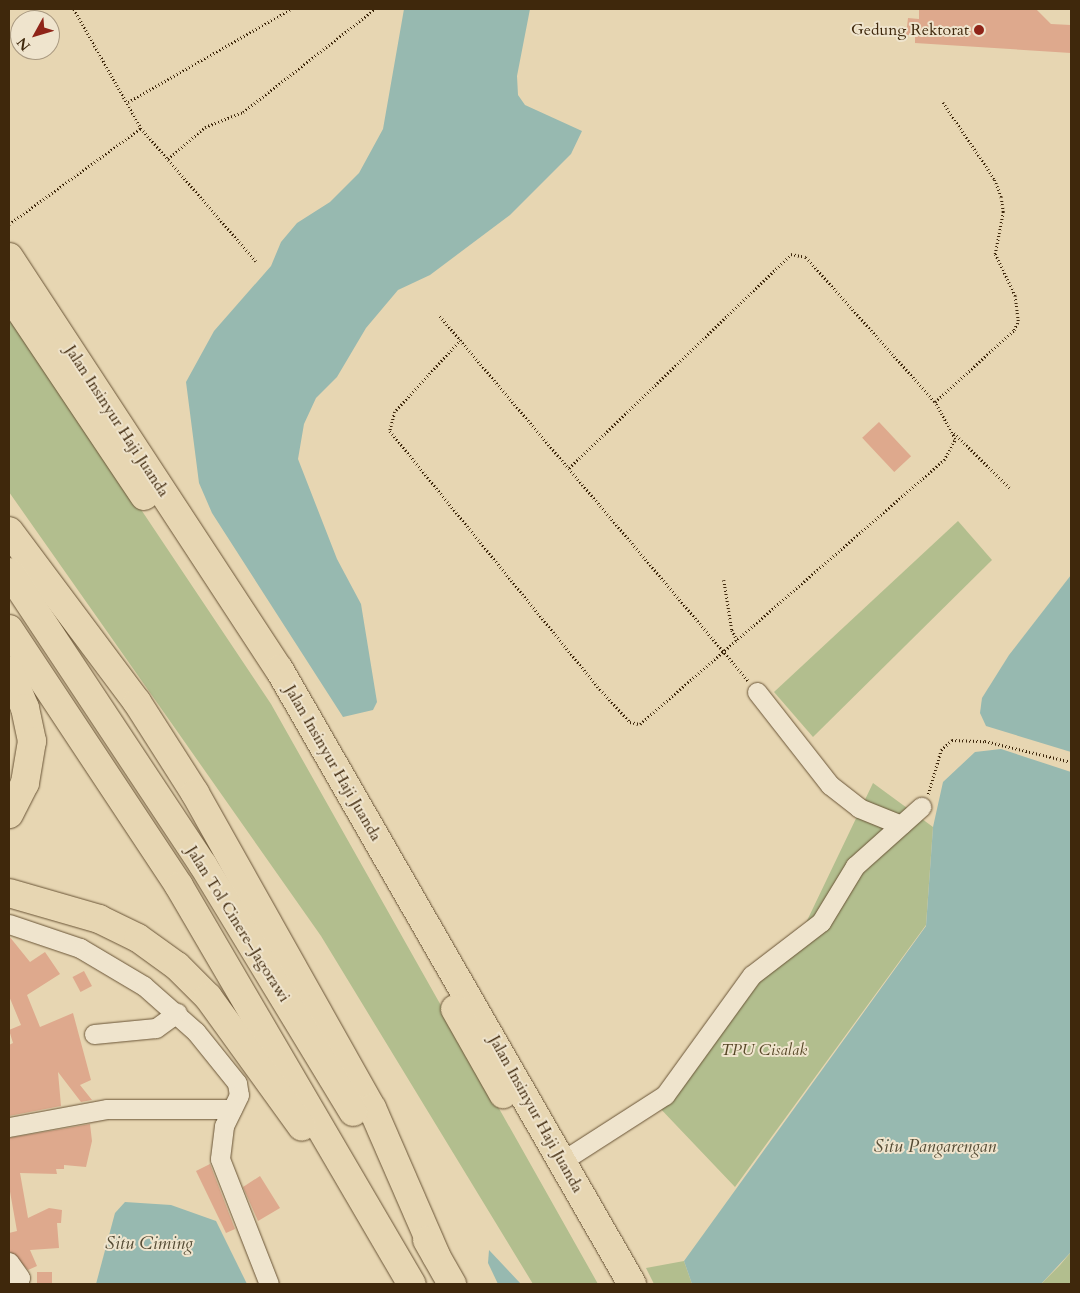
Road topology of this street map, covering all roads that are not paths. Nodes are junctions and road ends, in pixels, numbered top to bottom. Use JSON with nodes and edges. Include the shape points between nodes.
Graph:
{"nodes":[{"id":1,"x":9,"y":257,"type":"edge"},
{"id":2,"x":9,"y":294,"type":"edge"},
{"id":3,"x":9,"y":531,"type":"edge"},
{"id":4,"x":9,"y":572,"type":"edge"},
{"id":5,"x":9,"y":629,"type":"edge"},
{"id":6,"x":9,"y":670,"type":"edge"},
{"id":7,"x":757,"y":692,"type":"road end"},
{"id":8,"x":921,"y":807,"type":"road end"},
{"id":9,"x":9,"y":814,"type":"edge"},
{"id":10,"x":901,"y":825,"type":"junction"},
{"id":11,"x":9,"y":893,"type":"edge"},
{"id":12,"x":9,"y":924,"type":"edge"},
{"id":13,"x":177,"y":1013,"type":"junction"},
{"id":14,"x":94,"y":1034,"type":"dead end"},
{"id":15,"x":488,"y":1048,"type":"junction"},
{"id":16,"x":232,"y":1109,"type":"junction"},
{"id":17,"x":9,"y":1127,"type":"edge"},
{"id":18,"x":562,"y":1161,"type":"junction"},
{"id":19,"x":394,"y":1253,"type":"junction"},
{"id":20,"x":436,"y":1255,"type":"junction"},
{"id":21,"x":9,"y":1262,"type":"edge"},
{"id":22,"x":17,"y":1284,"type":"edge"},
{"id":23,"x":269,"y":1284,"type":"edge"},
{"id":24,"x":412,"y":1284,"type":"edge"},
{"id":25,"x":452,"y":1284,"type":"edge"},
{"id":26,"x":610,"y":1284,"type":"edge"},
{"id":27,"x":632,"y":1284,"type":"edge"}],
"edges":[{"from":1,"to":15,"type":"highway","name":"Jalan Insinyur Haji Juanda","via":[[279,669]]},
{"from":2,"to":15,"type":"highway","name":"Jalan Insinyur Haji Juanda","via":[[259,670]]},
{"from":3,"to":20,"type":"highway","via":[[137,702],[195,793],[372,1108]]},
{"from":4,"to":20,"type":"highway","name":"Jalan Tol Cinere–Jagorawi","via":[[203,866]]},
{"from":5,"to":19,"type":"highway","name":"Jalan Tol Cinere–Jagorawi","via":[[179,886]]},
{"from":6,"to":9,"type":"highway","via":[[25,708],[32,741],[25,783]]},
{"from":7,"to":10,"type":"street","via":[[830,785],[859,808]]},
{"from":8,"to":10,"type":"street"},
{"from":10,"to":18,"type":"street","via":[[855,866],[821,922],[752,975],[677,1082],[643,1112]]},
{"from":11,"to":19,"type":"highway","via":[[99,919],[138,938],[177,966],[235,1033]]},
{"from":12,"to":13,"type":"street","via":[[101,959]]},
{"from":13,"to":14,"type":"street","via":[[156,1028]]},
{"from":13,"to":16,"type":"street","via":[[237,1083],[239,1095]]},
{"from":15,"to":18,"type":"highway","name":"Jalan Insinyur Haji Juanda"},
{"from":15,"to":26,"type":"highway","name":"Jalan Insinyur Haji Juanda"},
{"from":16,"to":17,"type":"street","via":[[107,1109]]},
{"from":16,"to":23,"type":"street","via":[[222,1137],[222,1170]]},
{"from":18,"to":27,"type":"highway","name":"Jalan Insinyur Haji Juanda"},
{"from":19,"to":24,"type":"highway","name":"Jalan Tol Cinere–Jagorawi"},
{"from":20,"to":25,"type":"highway","name":"Jalan Tol Cinere–Jagorawi"},
{"from":21,"to":22,"type":"street","via":[[20,1278]]}]}
